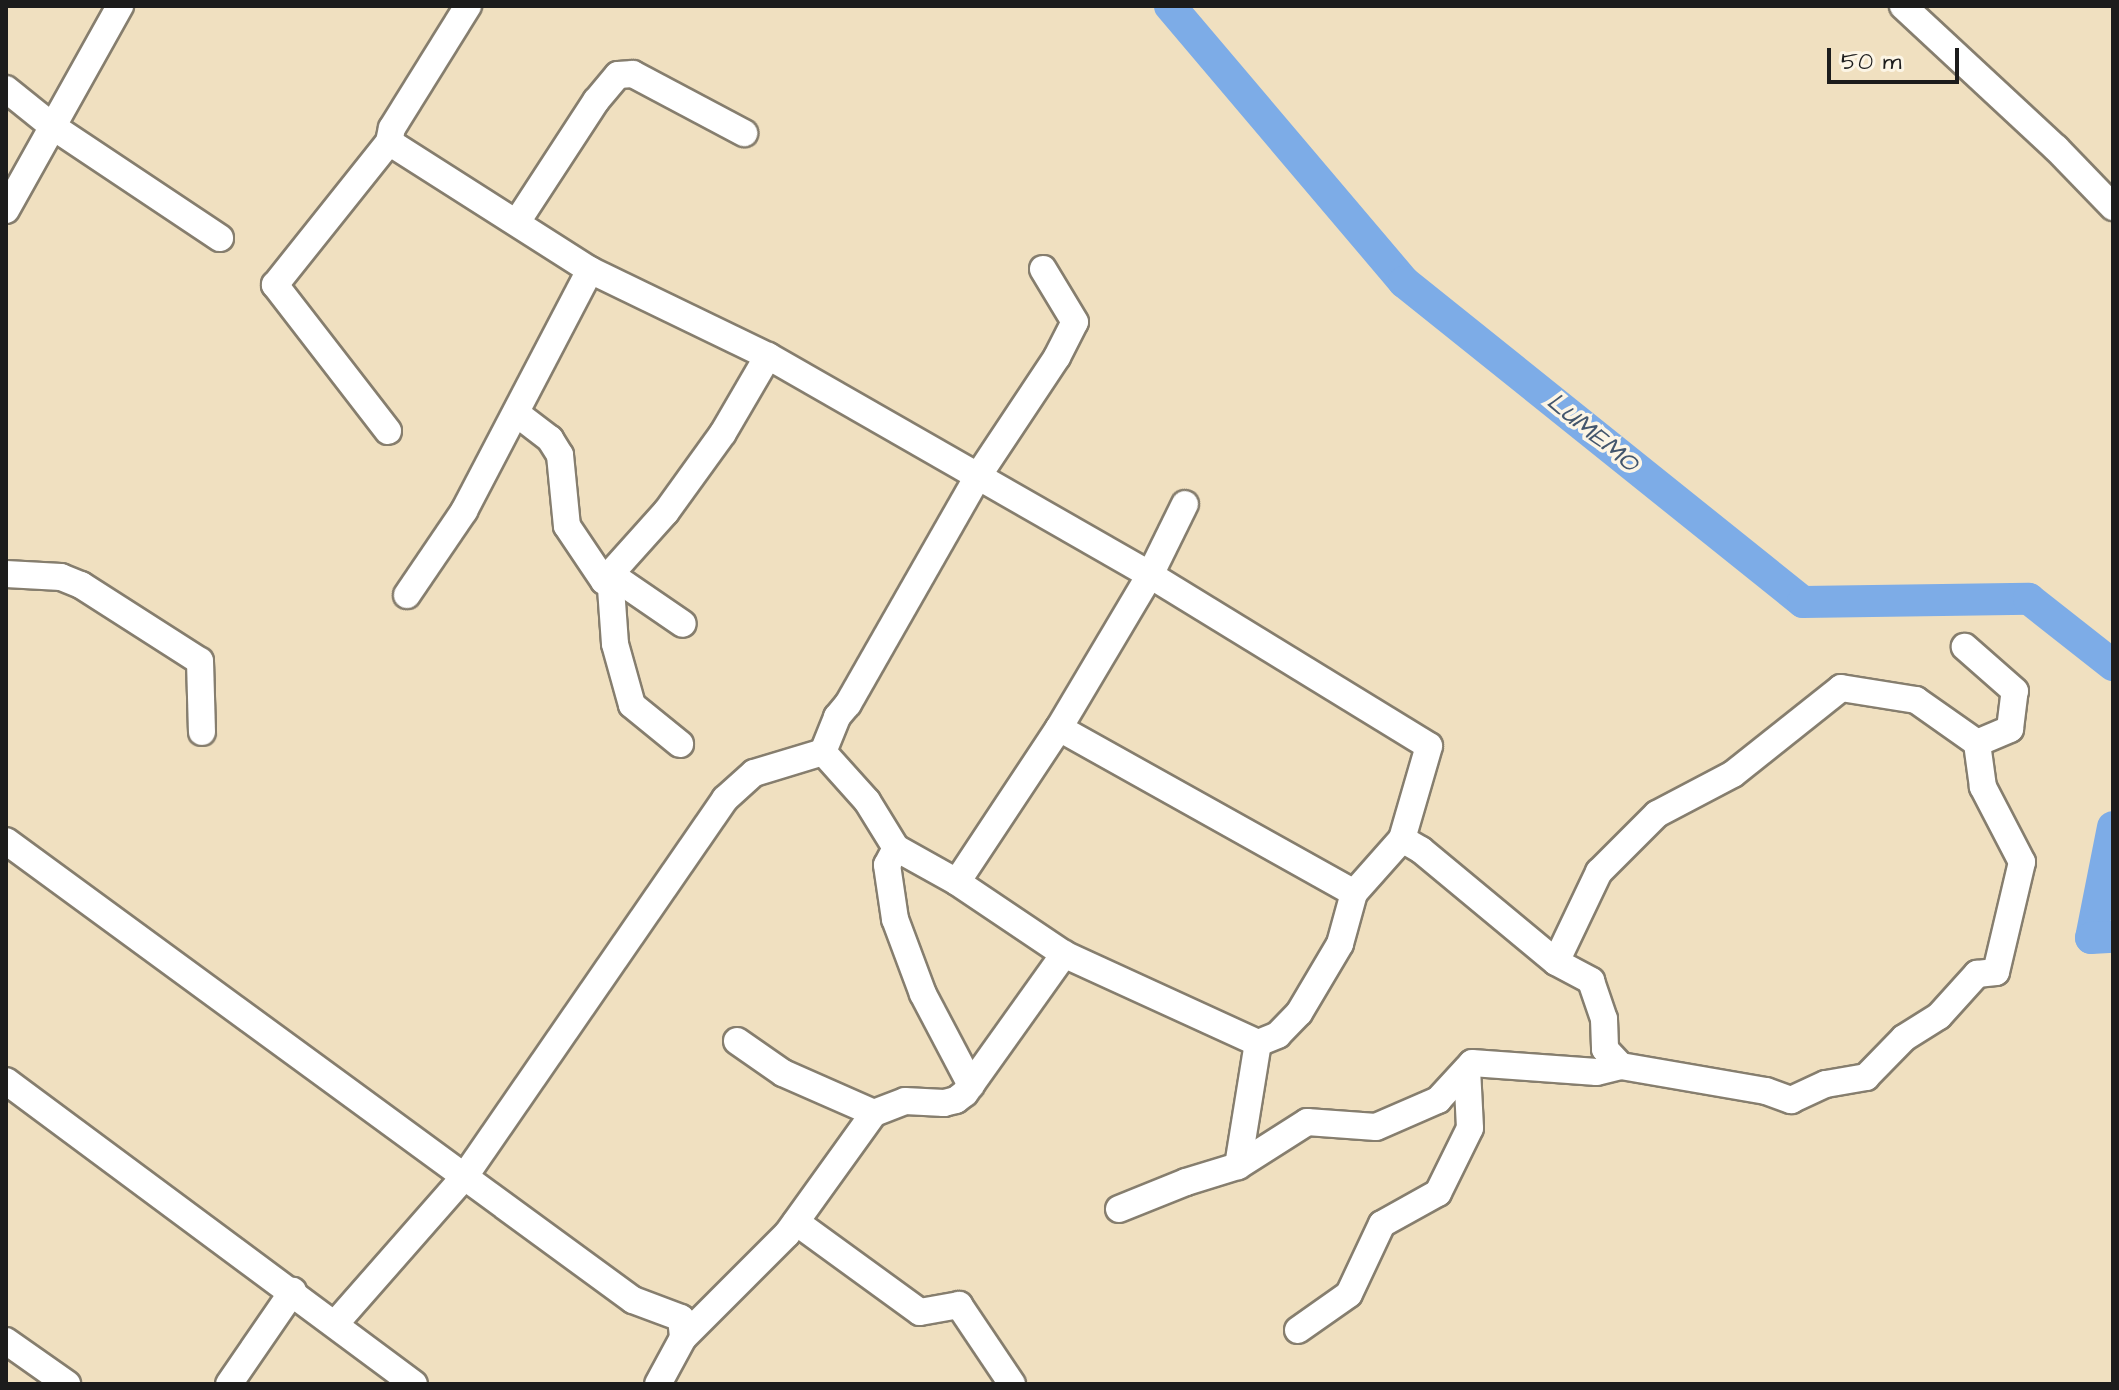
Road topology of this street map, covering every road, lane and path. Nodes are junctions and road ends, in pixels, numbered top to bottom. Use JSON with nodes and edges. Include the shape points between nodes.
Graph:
{"nodes":[{"id":1,"x":120,"y":6,"type":"edge"},
{"id":2,"x":468,"y":6,"type":"edge"},
{"id":3,"x":1903,"y":6,"type":"edge"},
{"id":4,"x":6,"y":89,"type":"edge"},
{"id":5,"x":52,"y":126,"type":"junction"},
{"id":6,"x":744,"y":133,"type":"dead end"},
{"id":7,"x":389,"y":142,"type":"junction"},
{"id":8,"x":2113,"y":207,"type":"edge"},
{"id":9,"x":6,"y":210,"type":"edge"},
{"id":10,"x":517,"y":222,"type":"junction"},
{"id":11,"x":220,"y":238,"type":"dead end"},
{"id":12,"x":1043,"y":269,"type":"dead end"},
{"id":13,"x":590,"y":270,"type":"junction"},
{"id":14,"x":768,"y":356,"type":"junction"},
{"id":15,"x":516,"y":413,"type":"junction"},
{"id":16,"x":388,"y":431,"type":"dead end"},
{"id":17,"x":978,"y":476,"type":"junction"},
{"id":18,"x":1185,"y":504,"type":"dead end"},
{"id":19,"x":6,"y":574,"type":"edge"},
{"id":20,"x":610,"y":574,"type":"junction"},
{"id":21,"x":1150,"y":575,"type":"junction"},
{"id":22,"x":407,"y":595,"type":"dead end"},
{"id":23,"x":683,"y":624,"type":"dead end"},
{"id":24,"x":1965,"y":647,"type":"dead end"},
{"id":25,"x":1059,"y":728,"type":"junction"},
{"id":26,"x":202,"y":732,"type":"dead end"},
{"id":27,"x":1977,"y":743,"type":"junction"},
{"id":28,"x":680,"y":744,"type":"dead end"},
{"id":29,"x":823,"y":752,"type":"junction"},
{"id":30,"x":1402,"y":839,"type":"junction"},
{"id":31,"x":6,"y":841,"type":"edge"},
{"id":32,"x":896,"y":848,"type":"junction"},
{"id":33,"x":957,"y":882,"type":"junction"},
{"id":34,"x":1354,"y":893,"type":"junction"},
{"id":35,"x":1064,"y":954,"type":"junction"},
{"id":36,"x":1556,"y":962,"type":"junction"},
{"id":37,"x":737,"y":1041,"type":"dead end"},
{"id":38,"x":1258,"y":1043,"type":"junction"},
{"id":39,"x":1621,"y":1066,"type":"junction"},
{"id":40,"x":1467,"y":1069,"type":"junction"},
{"id":41,"x":6,"y":1081,"type":"edge"},
{"id":42,"x":971,"y":1085,"type":"junction"},
{"id":43,"x":874,"y":1113,"type":"junction"},
{"id":44,"x":1238,"y":1166,"type":"junction"},
{"id":45,"x":465,"y":1176,"type":"junction"},
{"id":46,"x":1119,"y":1209,"type":"dead end"},
{"id":47,"x":796,"y":1222,"type":"junction"},
{"id":48,"x":293,"y":1291,"type":"junction"},
{"id":49,"x":335,"y":1324,"type":"junction"},
{"id":50,"x":1298,"y":1330,"type":"dead end"},
{"id":51,"x":683,"y":1338,"type":"junction"},
{"id":52,"x":6,"y":1341,"type":"edge"},
{"id":53,"x":662,"y":1383,"type":"edge"},
{"id":54,"x":67,"y":1384,"type":"edge"},
{"id":55,"x":229,"y":1384,"type":"edge"},
{"id":56,"x":414,"y":1384,"type":"edge"},
{"id":57,"x":1012,"y":1384,"type":"edge"}],
"edges":[{"from":1,"to":5,"type":"street"},
{"from":2,"to":7,"type":"street","via":[[392,128]]},
{"from":3,"to":8,"type":"street"},
{"from":4,"to":5,"type":"street"},
{"from":5,"to":9,"type":"street"},
{"from":5,"to":11,"type":"street"},
{"from":6,"to":10,"type":"street","via":[[633,74],[618,75]]},
{"from":7,"to":10,"type":"street"},
{"from":7,"to":16,"type":"street","via":[[275,285]]},
{"from":10,"to":13,"type":"street"},
{"from":12,"to":17,"type":"street","via":[[1075,322]]},
{"from":13,"to":14,"type":"street"},
{"from":13,"to":15,"type":"street"},
{"from":14,"to":17,"type":"street"},
{"from":14,"to":20,"type":"street","via":[[723,433],[666,512]]},
{"from":15,"to":20,"type":"street","via":[[550,439],[560,455],[567,526],[604,581]]},
{"from":15,"to":22,"type":"street","via":[[464,511]]},
{"from":17,"to":21,"type":"street"},
{"from":17,"to":29,"type":"street","via":[[837,717]]},
{"from":18,"to":21,"type":"street"},
{"from":19,"to":26,"type":"street","via":[[61,577],[81,585],[200,661]]},
{"from":20,"to":23,"type":"street"},
{"from":20,"to":28,"type":"street","via":[[615,644],[632,705]]},
{"from":21,"to":25,"type":"street"},
{"from":21,"to":30,"type":"street","via":[[1429,746]]},
{"from":24,"to":27,"type":"street","via":[[2015,691],[2010,729]]},
{"from":25,"to":33,"type":"street"},
{"from":25,"to":34,"type":"street"},
{"from":27,"to":36,"type":"street","via":[[1916,700],[1841,688],[1733,774],[1657,814],[1599,872]]},
{"from":27,"to":39,"type":"street","via":[[1983,787],[2022,862],[1996,972],[1977,974],[1939,1016],[1904,1038],[1866,1077],[1826,1084],[1791,1100]]},
{"from":29,"to":32,"type":"street","via":[[867,801]]},
{"from":29,"to":45,"type":"street","via":[[754,773],[725,799]]},
{"from":30,"to":34,"type":"street"},
{"from":30,"to":36,"type":"street"},
{"from":31,"to":45,"type":"street"},
{"from":32,"to":33,"type":"street"},
{"from":32,"to":42,"type":"street","via":[[887,865],[895,919],[923,994]]},
{"from":33,"to":35,"type":"street"},
{"from":34,"to":38,"type":"street","via":[[1340,944],[1299,1013],[1278,1035]]},
{"from":35,"to":38,"type":"street"},
{"from":35,"to":42,"type":"street"},
{"from":36,"to":39,"type":"street","via":[[1591,981],[1604,1019],[1605,1049]]},
{"from":37,"to":43,"type":"street","via":[[783,1073]]},
{"from":38,"to":44,"type":"street"},
{"from":39,"to":40,"type":"street","via":[[1597,1072],[1472,1063]]},
{"from":40,"to":44,"type":"street","via":[[1438,1100],[1376,1127],[1307,1122]]},
{"from":40,"to":50,"type":"street","via":[[1470,1128],[1438,1193],[1382,1224],[1349,1294]]},
{"from":41,"to":48,"type":"street"},
{"from":42,"to":43,"type":"street","via":[[956,1100],[905,1101]]},
{"from":43,"to":47,"type":"street"},
{"from":44,"to":46,"type":"street"},
{"from":45,"to":49,"type":"street"},
{"from":45,"to":51,"type":"street","via":[[633,1300],[681,1318]]},
{"from":47,"to":51,"type":"street"},
{"from":47,"to":57,"type":"street","via":[[920,1312],[959,1305]]},
{"from":48,"to":49,"type":"street"},
{"from":48,"to":55,"type":"street"},
{"from":49,"to":56,"type":"street"},
{"from":51,"to":53,"type":"street"},
{"from":52,"to":54,"type":"street"}]}
